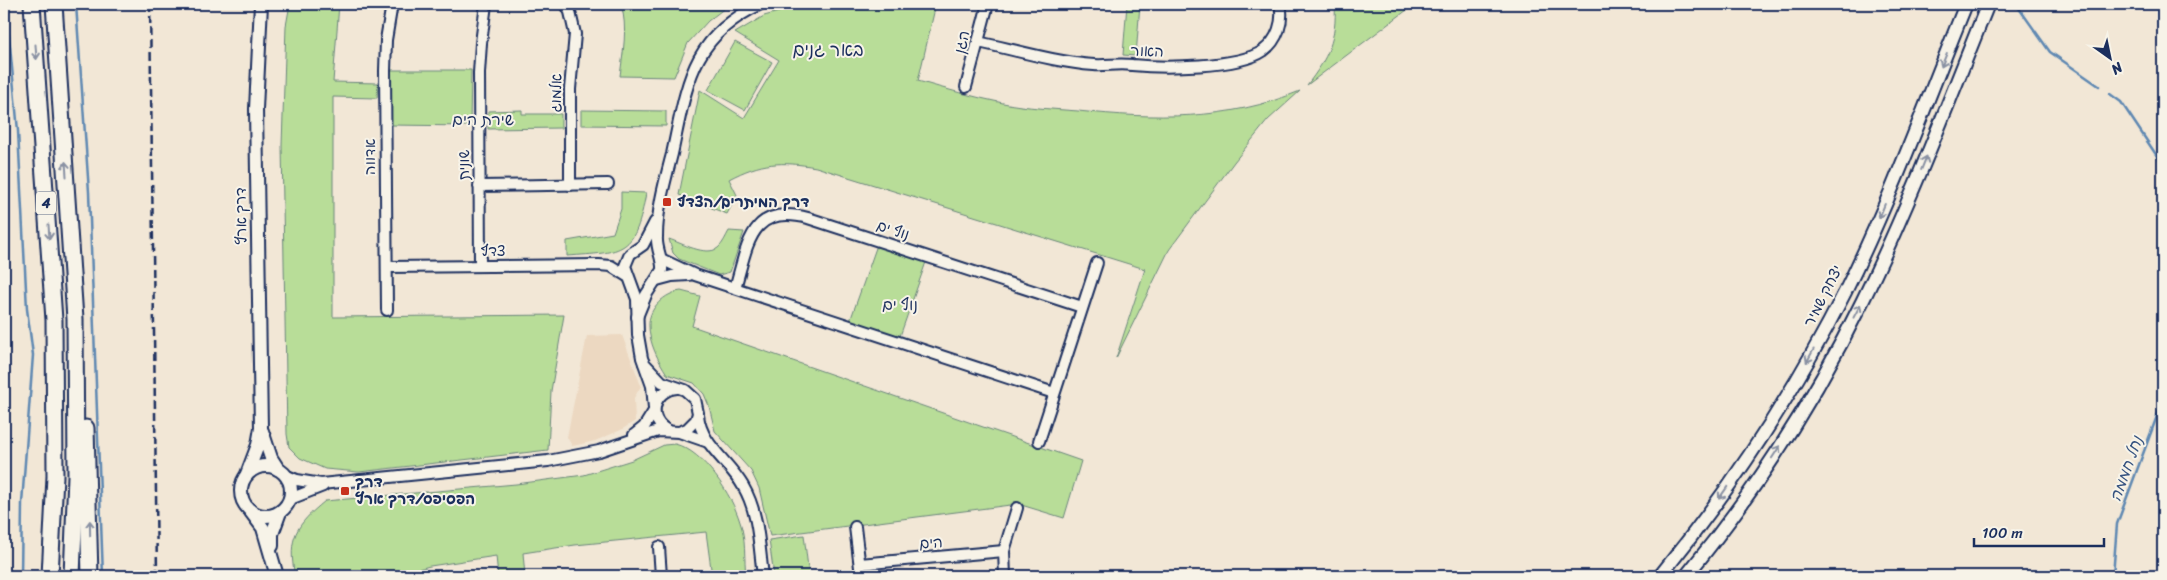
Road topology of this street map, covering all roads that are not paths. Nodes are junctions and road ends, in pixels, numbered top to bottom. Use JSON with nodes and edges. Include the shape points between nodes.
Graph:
{"nodes":[{"id":1,"x":32,"y":4,"type":"edge"},
{"id":2,"x":54,"y":4,"type":"edge"},
{"id":3,"x":261,"y":4,"type":"edge"},
{"id":4,"x":392,"y":4,"type":"edge"},
{"id":5,"x":486,"y":4,"type":"edge"},
{"id":6,"x":566,"y":4,"type":"edge"},
{"id":7,"x":761,"y":4,"type":"edge"},
{"id":8,"x":988,"y":4,"type":"edge"},
{"id":9,"x":1280,"y":4,"type":"edge"},
{"id":10,"x":1988,"y":4,"type":"edge"},
{"id":11,"x":1964,"y":9,"type":"edge"},
{"id":12,"x":978,"y":42,"type":"junction"},
{"id":13,"x":966,"y":87,"type":"dead end"},
{"id":14,"x":608,"y":184,"type":"dead end"},
{"id":15,"x":570,"y":185,"type":"junction"},
{"id":16,"x":479,"y":186,"type":"junction"},
{"id":17,"x":660,"y":206,"type":"junction"},
{"id":18,"x":634,"y":252,"type":"junction"},
{"id":19,"x":660,"y":258,"type":"junction"},
{"id":20,"x":1097,"y":263,"type":"dead end"},
{"id":21,"x":599,"y":265,"type":"junction"},
{"id":22,"x":387,"y":266,"type":"junction"},
{"id":23,"x":480,"y":266,"type":"junction"},
{"id":24,"x":695,"y":275,"type":"junction"},
{"id":25,"x":629,"y":278,"type":"junction"},
{"id":26,"x":656,"y":281,"type":"junction"},
{"id":27,"x":74,"y":288,"type":"junction"},
{"id":28,"x":735,"y":288,"type":"junction"},
{"id":29,"x":1082,"y":306,"type":"junction"},
{"id":30,"x":387,"y":310,"type":"dead end"},
{"id":31,"x":638,"y":317,"type":"junction"},
{"id":32,"x":644,"y":363,"type":"junction"},
{"id":33,"x":678,"y":388,"type":"junction"},
{"id":34,"x":1054,"y":393,"type":"junction"},
{"id":35,"x":54,"y":403,"type":"junction"},
{"id":36,"x":654,"y":410,"type":"junction"},
{"id":37,"x":698,"y":413,"type":"junction"},
{"id":38,"x":261,"y":428,"type":"junction"},
{"id":39,"x":675,"y":432,"type":"junction"},
{"id":40,"x":1039,"y":440,"type":"dead end"},
{"id":41,"x":708,"y":442,"type":"junction"},
{"id":42,"x":623,"y":443,"type":"junction"},
{"id":43,"x":282,"y":472,"type":"junction"},
{"id":44,"x":248,"y":474,"type":"junction"},
{"id":45,"x":333,"y":483,"type":"junction"},
{"id":46,"x":290,"y":499,"type":"junction"},
{"id":47,"x":1017,"y":508,"type":"dead end"},
{"id":48,"x":249,"y":510,"type":"junction"},
{"id":49,"x":280,"y":512,"type":"junction"},
{"id":50,"x":855,"y":527,"type":"dead end"},
{"id":51,"x":659,"y":547,"type":"dead end"},
{"id":52,"x":1004,"y":551,"type":"junction"},
{"id":53,"x":860,"y":564,"type":"junction"},
{"id":54,"x":276,"y":571,"type":"edge"},
{"id":55,"x":41,"y":576,"type":"edge"},
{"id":56,"x":50,"y":576,"type":"edge"},
{"id":57,"x":72,"y":576,"type":"edge"},
{"id":58,"x":90,"y":576,"type":"edge"},
{"id":59,"x":662,"y":576,"type":"edge"},
{"id":60,"x":763,"y":576,"type":"edge"},
{"id":61,"x":861,"y":576,"type":"edge"},
{"id":62,"x":1004,"y":576,"type":"edge"},
{"id":63,"x":1660,"y":576,"type":"edge"},
{"id":64,"x":1686,"y":576,"type":"edge"}],
"edges":[{"from":1,"to":35,"type":"highway","number":"4","one_way":true,"via":[[51,263]]},
{"from":27,"to":2,"type":"highway","number":"4","one_way":true},
{"from":3,"to":38,"type":"main road","name":"דרך ארץ","via":[[256,119]]},
{"from":4,"to":22,"type":"street","name":"אדווה","via":[[385,71]]},
{"from":5,"to":16,"type":"street","name":"שונית","via":[[480,43]]},
{"from":6,"to":15,"type":"street","name":"אלמוג","via":[[575,34],[570,89]]},
{"from":7,"to":17,"type":"street","via":[[726,25],[698,59],[684,96]]},
{"from":8,"to":12,"type":"street","name":"הגן"},
{"from":9,"to":12,"type":"street","name":"האור","via":[[1281,23],[1275,39],[1263,51],[1249,58],[1220,62],[1179,66],[1094,65]]},
{"from":64,"to":10,"type":"main road","one_way":true,"via":[[1776,452],[1828,368],[1897,227]]},
{"from":11,"to":63,"type":"main road","name":"יצחק שמיר","one_way":true,"via":[[1879,219],[1810,358],[1720,498]]},
{"from":12,"to":13,"type":"street","name":"הגן"},
{"from":14,"to":15,"type":"street"},
{"from":15,"to":16,"type":"street"},
{"from":16,"to":23,"type":"street","name":"שונית"},
{"from":17,"to":18,"type":"street","via":[[648,238]]},
{"from":17,"to":19,"type":"street","via":[[656,239]]},
{"from":18,"to":19,"type":"street","via":[[648,249]]},
{"from":18,"to":21,"type":"street","name":"צדף"},
{"from":18,"to":25,"type":"street","via":[[625,266]]},
{"from":19,"to":24,"type":"street"},
{"from":19,"to":26,"type":"street","via":[[662,270]]},
{"from":20,"to":29,"type":"street"},
{"from":21,"to":23,"type":"street","name":"צדף"},
{"from":21,"to":25,"type":"street","name":"צדף","via":[[611,266]]},
{"from":22,"to":23,"type":"street","name":"צדף"},
{"from":22,"to":30,"type":"street","name":"אדווה"},
{"from":24,"to":26,"type":"street"},
{"from":24,"to":28,"type":"street"},
{"from":25,"to":26,"type":"street","via":[[640,286]]},
{"from":25,"to":31,"type":"street","via":[[637,299]]},
{"from":26,"to":31,"type":"street","via":[[646,295]]},
{"from":27,"to":57,"type":"highway","number":"4","via":[[77,378]]},
{"from":58,"to":27,"type":"highway","one_way":true,"via":[[83,360]]},
{"from":28,"to":29,"type":"street","name":"נוף ים","via":[[750,239],[758,227],[769,218],[786,214],[808,218]]},
{"from":28,"to":34,"type":"street"},
{"from":29,"to":34,"type":"street"},
{"from":31,"to":32,"type":"street"},
{"from":32,"to":33,"type":"street","via":[[662,382]]},
{"from":32,"to":36,"type":"street","via":[[654,393]]},
{"from":33,"to":36,"type":"street","via":[[662,393]]},
{"from":33,"to":37,"type":"street","via":[[691,393]]},
{"from":34,"to":40,"type":"street"},
{"from":35,"to":55,"type":"highway"},
{"from":35,"to":56,"type":"highway","number":"4","via":[[55,476]]},
{"from":36,"to":39,"type":"street","via":[[661,427]]},
{"from":36,"to":42,"type":"street","via":[[644,427]]},
{"from":37,"to":39,"type":"street","via":[[692,425]]},
{"from":37,"to":41,"type":"street","via":[[699,425]]},
{"from":38,"to":43,"type":"main road","name":"דרך ארץ","via":[[271,458]]},
{"from":38,"to":44,"type":"main road","name":"דרך ארץ"},
{"from":39,"to":41,"type":"street"},
{"from":39,"to":42,"type":"street","via":[[658,430]]},
{"from":41,"to":60,"type":"street","via":[[726,462],[748,496],[755,516]]},
{"from":42,"to":45,"type":"street","via":[[548,461]]},
{"from":43,"to":44,"type":"main road","via":[[262,466]]},
{"from":43,"to":45,"type":"street","via":[[308,483]]},
{"from":43,"to":46,"type":"main road","via":[[289,482]]},
{"from":44,"to":48,"type":"main road","via":[[241,496]]},
{"from":45,"to":46,"type":"street"},
{"from":46,"to":49,"type":"main road"},
{"from":47,"to":52,"type":"street"},
{"from":48,"to":49,"type":"main road","via":[[264,516]]},
{"from":48,"to":54,"type":"main road","via":[[263,528]]},
{"from":49,"to":54,"type":"main road","via":[[272,534]]},
{"from":50,"to":53,"type":"street"},
{"from":51,"to":59,"type":"street"},
{"from":52,"to":53,"type":"street","name":"הים"},
{"from":52,"to":62,"type":"street"},
{"from":53,"to":61,"type":"street"}]}
